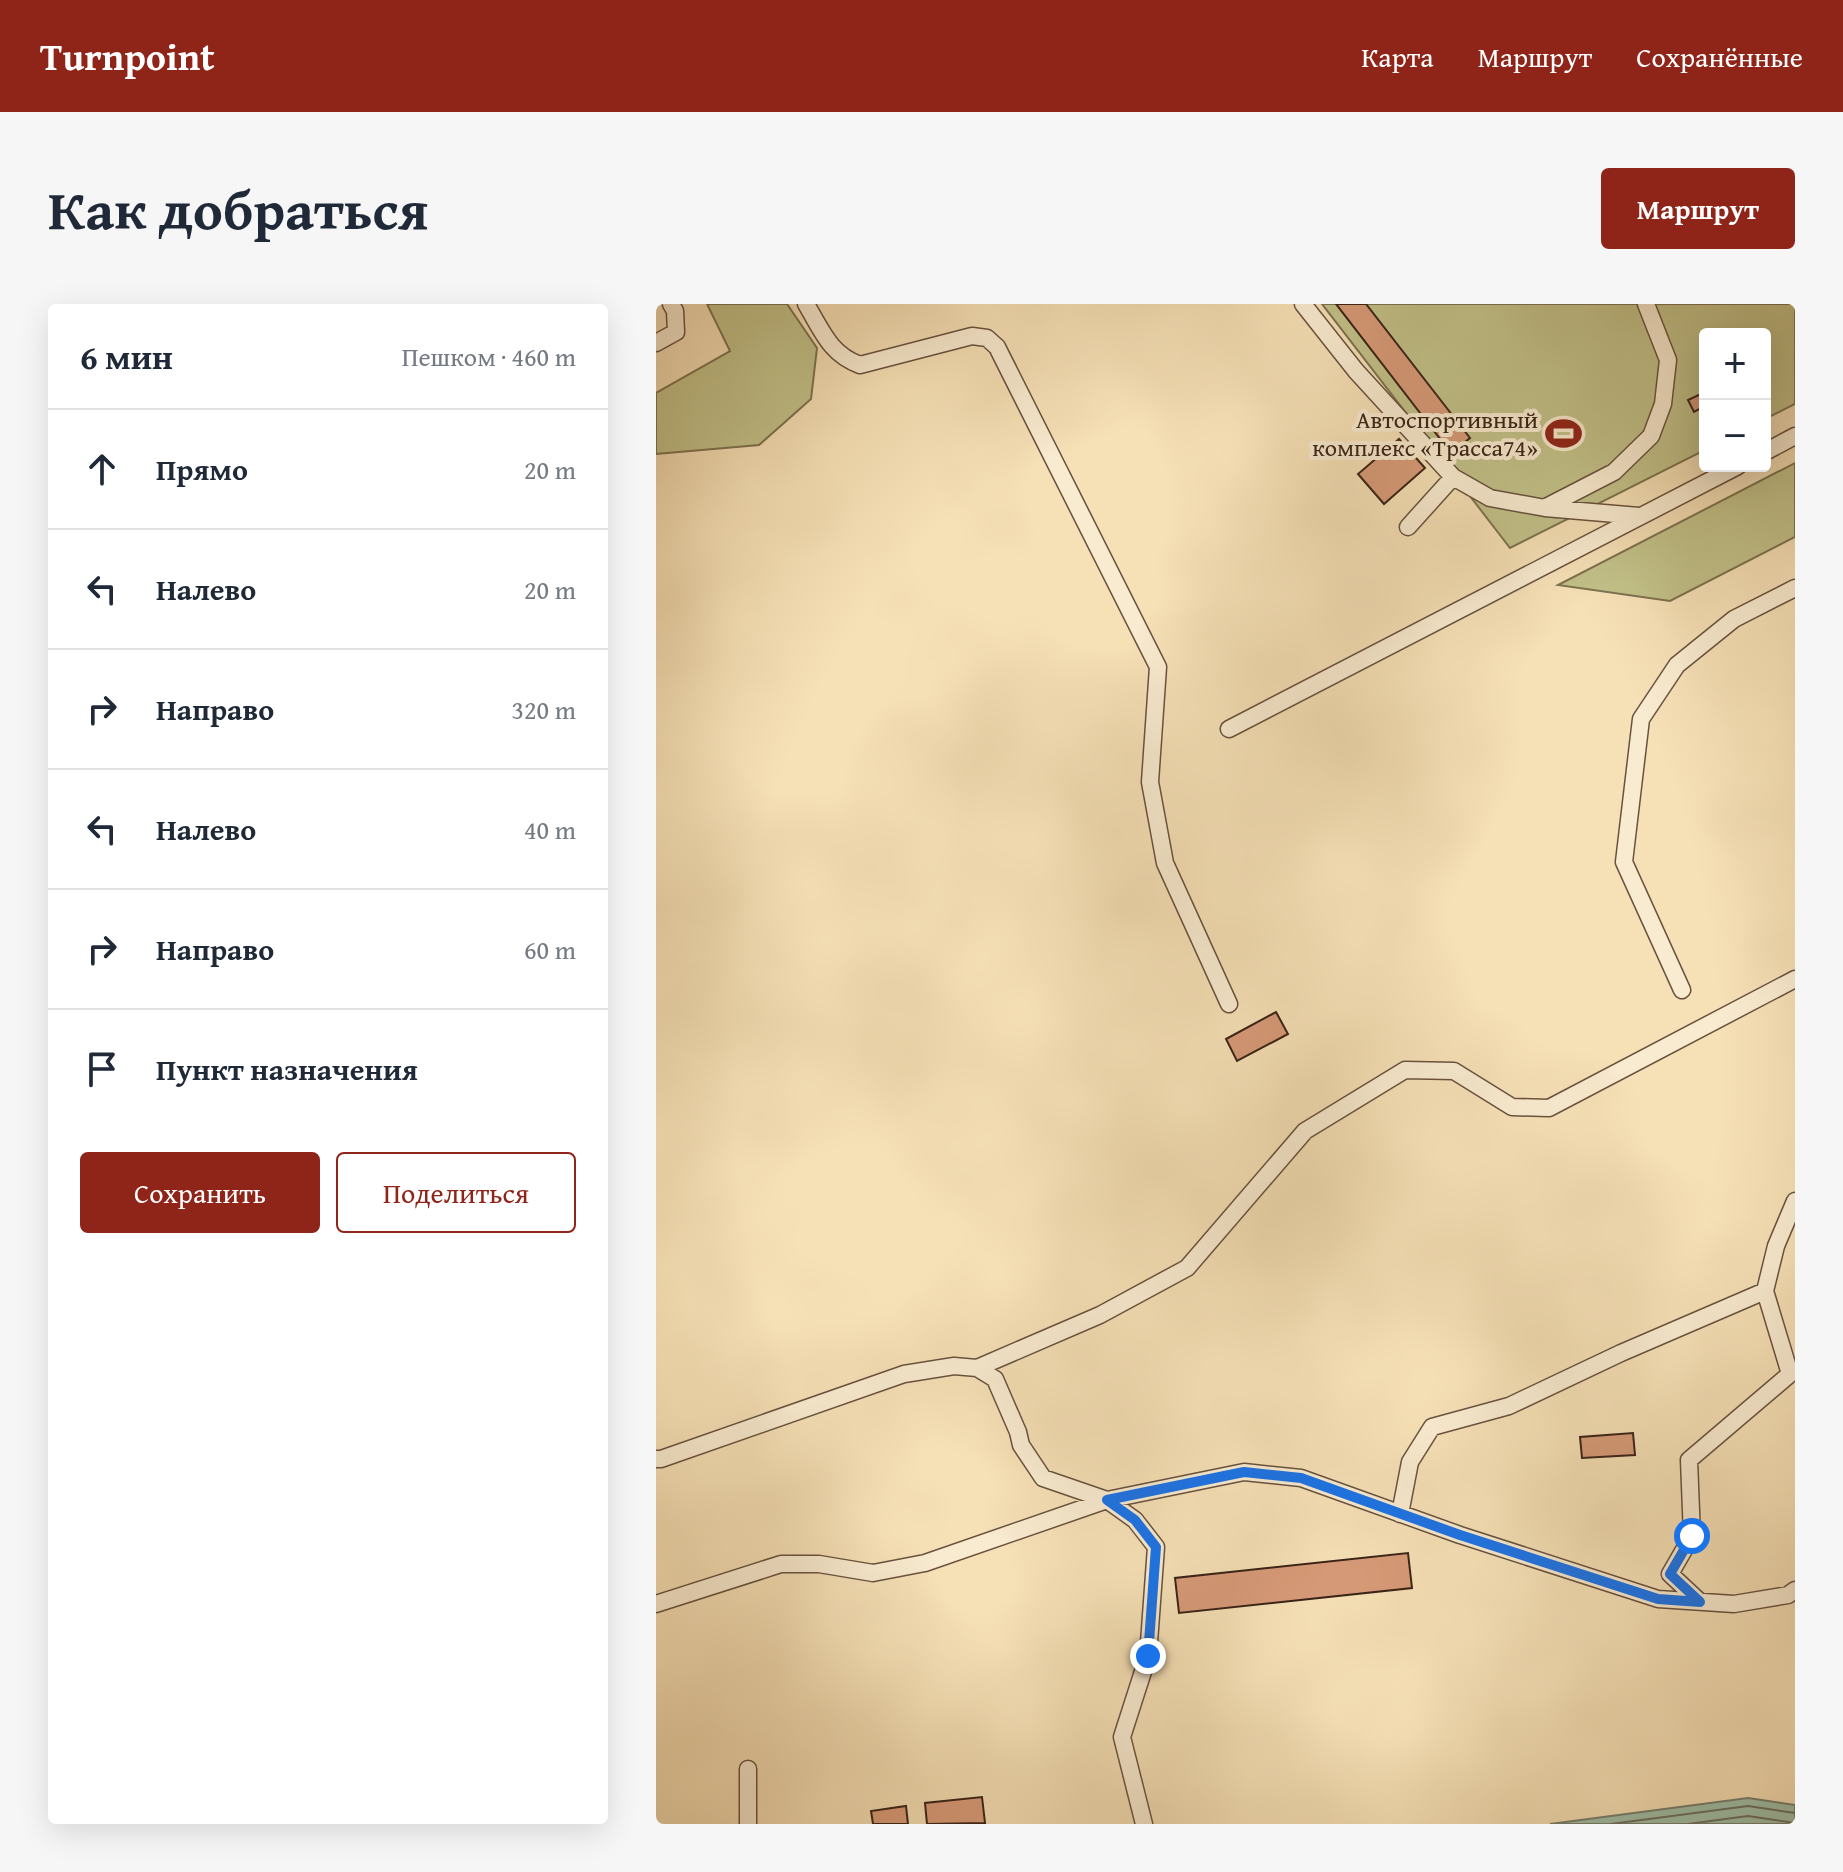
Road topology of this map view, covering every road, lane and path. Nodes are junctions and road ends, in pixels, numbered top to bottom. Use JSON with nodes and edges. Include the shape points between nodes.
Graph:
{"nodes":[{"id":1,"x":671,"y":304,"type":"edge"},
{"id":2,"x":806,"y":304,"type":"edge"},
{"id":3,"x":1303,"y":304,"type":"edge"},
{"id":4,"x":1646,"y":304,"type":"edge"},
{"id":5,"x":656,"y":343,"type":"edge"},
{"id":6,"x":1795,"y":436,"type":"edge"},
{"id":7,"x":1771,"y":449,"type":"edge"},
{"id":8,"x":1726,"y":472,"type":"edge"},
{"id":9,"x":1453,"y":477,"type":"junction"},
{"id":10,"x":1545,"y":508,"type":"junction"},
{"id":11,"x":1641,"y":516,"type":"junction"},
{"id":12,"x":1408,"y":527,"type":"dead end"},
{"id":13,"x":1795,"y":588,"type":"edge"},
{"id":14,"x":1229,"y":729,"type":"dead end"},
{"id":15,"x":1795,"y":979,"type":"edge"},
{"id":16,"x":1682,"y":990,"type":"dead end"},
{"id":17,"x":1229,"y":1004,"type":"dead end"},
{"id":18,"x":1795,"y":1201,"type":"edge"},
{"id":19,"x":1765,"y":1291,"type":"junction"},
{"id":20,"x":977,"y":1368,"type":"junction"},
{"id":21,"x":656,"y":1459,"type":"edge"},
{"id":22,"x":1107,"y":1500,"type":"junction"},
{"id":23,"x":1400,"y":1514,"type":"junction"},
{"id":24,"x":1795,"y":1590,"type":"edge"},
{"id":25,"x":1700,"y":1602,"type":"junction"},
{"id":26,"x":656,"y":1604,"type":"edge"},
{"id":27,"x":748,"y":1769,"type":"dead end"},
{"id":28,"x":748,"y":1824,"type":"edge"},
{"id":29,"x":1144,"y":1824,"type":"edge"}],
"edges":[{"from":1,"to":5,"type":"lane","via":[[676,332]]},
{"from":2,"to":17,"type":"lane","via":[[832,348],[860,365],[972,336],[987,338],[997,347],[1158,667],[1150,782],[1165,863]]},
{"from":3,"to":9,"type":"lane"},
{"from":4,"to":10,"type":"lane","via":[[1668,360],[1663,404],[1651,436],[1614,472]]},
{"from":6,"to":7,"type":"lane"},
{"from":8,"to":11,"type":"lane"},
{"from":9,"to":10,"type":"lane","via":[[1490,498]]},
{"from":9,"to":12,"type":"lane"},
{"from":10,"to":11,"type":"lane"},
{"from":11,"to":14,"type":"lane"},
{"from":13,"to":16,"type":"lane","via":[[1734,619],[1677,665],[1641,719],[1624,862]]},
{"from":15,"to":20,"type":"lane","via":[[1549,1108],[1512,1107],[1454,1071],[1405,1070],[1305,1131],[1187,1268],[1100,1315]]},
{"from":18,"to":19,"type":"lane"},
{"from":19,"to":23,"type":"lane","via":[[1509,1406],[1432,1427],[1410,1462]]},
{"from":19,"to":25,"type":"lane","via":[[1790,1374],[1689,1460],[1692,1536],[1670,1574]]},
{"from":20,"to":21,"type":"lane","via":[[904,1374]]},
{"from":20,"to":22,"type":"lane","via":[[995,1379],[1021,1445],[1043,1478]]},
{"from":22,"to":23,"type":"lane","via":[[1244,1472],[1301,1478]]},
{"from":22,"to":26,"type":"lane","via":[[925,1563],[873,1573],[781,1564]]},
{"from":22,"to":29,"type":"lane","via":[[1135,1520],[1156,1547],[1148,1656],[1122,1737]]},
{"from":23,"to":25,"type":"lane","via":[[1658,1599]]},
{"from":24,"to":25,"type":"lane","via":[[1734,1604]]},
{"from":27,"to":28,"type":"lane"}]}
